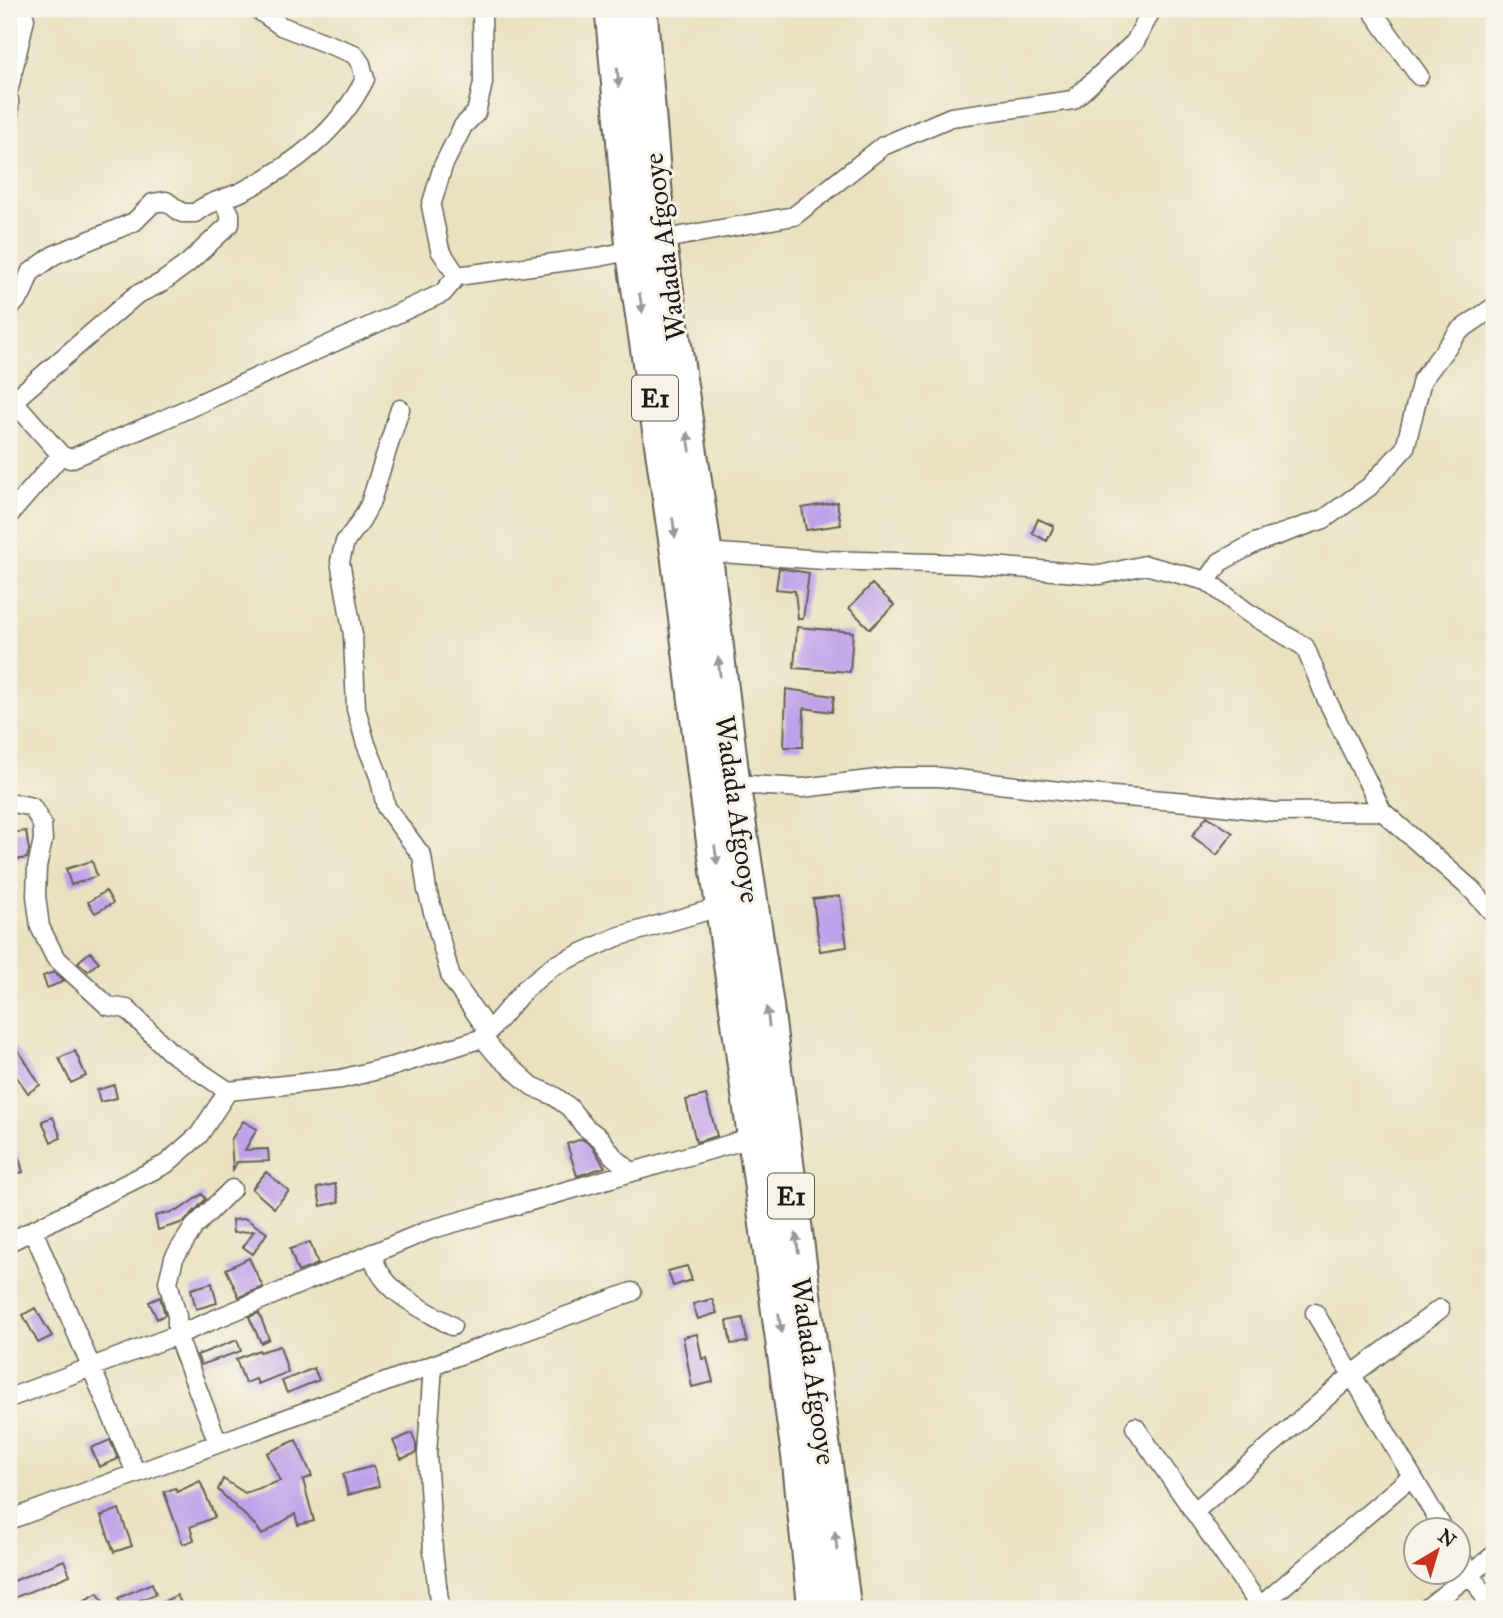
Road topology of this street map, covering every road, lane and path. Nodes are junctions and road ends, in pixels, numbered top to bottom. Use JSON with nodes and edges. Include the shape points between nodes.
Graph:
{"nodes":[{"id":1,"x":22,"y":9,"type":"edge"},
{"id":2,"x":257,"y":9,"type":"edge"},
{"id":3,"x":482,"y":9,"type":"edge"},
{"id":4,"x":612,"y":9,"type":"edge"},
{"id":5,"x":639,"y":9,"type":"edge"},
{"id":6,"x":1152,"y":9,"type":"edge"},
{"id":7,"x":1371,"y":9,"type":"edge"},
{"id":8,"x":1419,"y":76,"type":"dead end"},
{"id":9,"x":9,"y":88,"type":"edge"},
{"id":10,"x":9,"y":100,"type":"edge"},
{"id":11,"x":9,"y":123,"type":"edge"},
{"id":12,"x":223,"y":201,"type":"junction"},
{"id":13,"x":646,"y":245,"type":"junction"},
{"id":14,"x":457,"y":276,"type":"junction"},
{"id":15,"x":1494,"y":307,"type":"edge"},
{"id":16,"x":9,"y":309,"type":"edge"},
{"id":17,"x":11,"y":399,"type":"edge"},
{"id":18,"x":400,"y":409,"type":"dead end"},
{"id":19,"x":61,"y":455,"type":"junction"},
{"id":20,"x":9,"y":514,"type":"edge"},
{"id":21,"x":705,"y":552,"type":"junction"},
{"id":22,"x":1207,"y":581,"type":"junction"},
{"id":23,"x":733,"y":784,"type":"junction"},
{"id":24,"x":9,"y":802,"type":"edge"},
{"id":25,"x":1382,"y":811,"type":"junction"},
{"id":26,"x":723,"y":906,"type":"junction"},
{"id":27,"x":1494,"y":914,"type":"edge"},
{"id":28,"x":486,"y":1035,"type":"junction"},
{"id":29,"x":228,"y":1091,"type":"junction"},
{"id":30,"x":755,"y":1137,"type":"junction"},
{"id":31,"x":631,"y":1172,"type":"junction"},
{"id":32,"x":232,"y":1189,"type":"dead end"},
{"id":33,"x":33,"y":1230,"type":"junction"},
{"id":34,"x":9,"y":1242,"type":"edge"},
{"id":35,"x":372,"y":1253,"type":"junction"},
{"id":36,"x":632,"y":1292,"type":"dead end"},
{"id":37,"x":1440,"y":1309,"type":"dead end"},
{"id":38,"x":1315,"y":1313,"type":"dead end"},
{"id":39,"x":452,"y":1326,"type":"dead end"},
{"id":40,"x":177,"y":1335,"type":"junction"},
{"id":41,"x":433,"y":1365,"type":"junction"},
{"id":42,"x":92,"y":1367,"type":"junction"},
{"id":43,"x":1352,"y":1376,"type":"junction"},
{"id":44,"x":9,"y":1398,"type":"edge"},
{"id":45,"x":1135,"y":1427,"type":"dead end"},
{"id":46,"x":218,"y":1443,"type":"junction"},
{"id":47,"x":136,"y":1473,"type":"junction"},
{"id":48,"x":1412,"y":1476,"type":"junction"},
{"id":49,"x":1194,"y":1512,"type":"junction"},
{"id":50,"x":1435,"y":1516,"type":"edge"},
{"id":51,"x":9,"y":1520,"type":"edge"},
{"id":52,"x":1494,"y":1555,"type":"edge"},
{"id":53,"x":1472,"y":1572,"type":"edge"},
{"id":54,"x":1472,"y":1577,"type":"edge"},
{"id":55,"x":1455,"y":1586,"type":"edge"},
{"id":56,"x":440,"y":1609,"type":"edge"},
{"id":57,"x":816,"y":1609,"type":"edge"},
{"id":58,"x":844,"y":1609,"type":"edge"},
{"id":59,"x":1260,"y":1609,"type":"edge"},
{"id":60,"x":1426,"y":1609,"type":"edge"},
{"id":61,"x":1492,"y":1609,"type":"edge"}],
"edges":[{"from":1,"to":9,"type":"street","via":[[25,19]]},
{"from":2,"to":12,"type":"street","via":[[281,26],[354,54],[365,79],[335,125],[299,159]]},
{"from":3,"to":14,"type":"street","via":[[483,83],[476,113],[463,127],[443,166],[431,206],[440,250]]},
{"from":4,"to":13,"type":"highway","name":"Wadada Afgooye","number":"E1","one_way":true},
{"from":5,"to":13,"type":"highway","name":"Wadada Afgooye","number":"E1"},
{"from":6,"to":13,"type":"street","via":[[1135,42],[1073,100],[951,117],[883,146],[794,216]]},
{"from":7,"to":8,"type":"street"},
{"from":10,"to":11,"type":"street"},
{"from":12,"to":16,"type":"street","via":[[206,203],[195,213],[182,212],[166,201],[153,203],[134,222],[39,265]]},
{"from":12,"to":17,"type":"street","via":[[230,224],[187,264],[161,284],[136,295]]},
{"from":13,"to":14,"type":"street"},
{"from":21,"to":13,"type":"highway","name":"Wadada Afgooye","number":"E1","one_way":true},
{"from":13,"to":26,"type":"highway","name":"Wadada Afgooye","number":"E1","one_way":true,"via":[[678,556]]},
{"from":14,"to":19,"type":"street","via":[[443,293],[158,422],[70,458]]},
{"from":15,"to":22,"type":"street","via":[[1459,331],[1422,380],[1405,448],[1369,487],[1324,519],[1255,543],[1220,562]]},
{"from":17,"to":19,"type":"street"},
{"from":18,"to":28,"type":"street","via":[[370,503],[345,542],[340,561],[353,635],[356,709],[386,807],[422,856],[451,978]]},
{"from":19,"to":20,"type":"street"},
{"from":21,"to":22,"type":"street","via":[[1100,575],[1145,565]]},
{"from":23,"to":21,"type":"highway","name":"Wadada Afgooye","number":"E1","one_way":true},
{"from":22,"to":25,"type":"street","via":[[1305,648]]},
{"from":23,"to":25,"type":"street","via":[[802,788],[894,777],[940,777],[1275,812]]},
{"from":58,"to":23,"type":"highway","name":"Wadada Afgooye","number":"E1","one_way":true,"via":[[768,1016]]},
{"from":24,"to":29,"type":"street","via":[[32,807],[42,824],[36,896],[40,927],[55,957],[108,1006],[127,1009],[169,1051]]},
{"from":25,"to":27,"type":"street"},
{"from":26,"to":28,"type":"street","via":[[617,937],[553,966],[525,989]]},
{"from":26,"to":30,"type":"highway","name":"Wadada Afgooye","number":"E1"},
{"from":28,"to":29,"type":"street","via":[[341,1079]]},
{"from":28,"to":31,"type":"street","via":[[496,1054],[532,1086],[569,1107]]},
{"from":29,"to":33,"type":"street","via":[[199,1135],[166,1164]]},
{"from":30,"to":31,"type":"street"},
{"from":30,"to":57,"type":"highway","name":"Wadada Afgooye","number":"E1","one_way":true},
{"from":31,"to":35,"type":"street","via":[[429,1230]]},
{"from":32,"to":40,"type":"street","via":[[194,1227],[174,1258],[168,1282]]},
{"from":33,"to":34,"type":"street"},
{"from":33,"to":42,"type":"street"},
{"from":35,"to":39,"type":"street","via":[[380,1276],[392,1289]]},
{"from":35,"to":40,"type":"street"},
{"from":36,"to":41,"type":"street"},
{"from":37,"to":43,"type":"street"},
{"from":38,"to":43,"type":"street"},
{"from":40,"to":42,"type":"street"},
{"from":40,"to":46,"type":"street"},
{"from":41,"to":46,"type":"street"},
{"from":41,"to":56,"type":"street","via":[[427,1454]]},
{"from":42,"to":44,"type":"street"},
{"from":42,"to":47,"type":"street"},
{"from":43,"to":48,"type":"street"},
{"from":43,"to":49,"type":"street"},
{"from":45,"to":49,"type":"street"},
{"from":46,"to":47,"type":"street"},
{"from":47,"to":51,"type":"street"},
{"from":48,"to":50,"type":"street"},
{"from":48,"to":59,"type":"street"},
{"from":49,"to":59,"type":"street"},
{"from":52,"to":53,"type":"street"},
{"from":54,"to":61,"type":"street"},
{"from":55,"to":60,"type":"street"}]}
